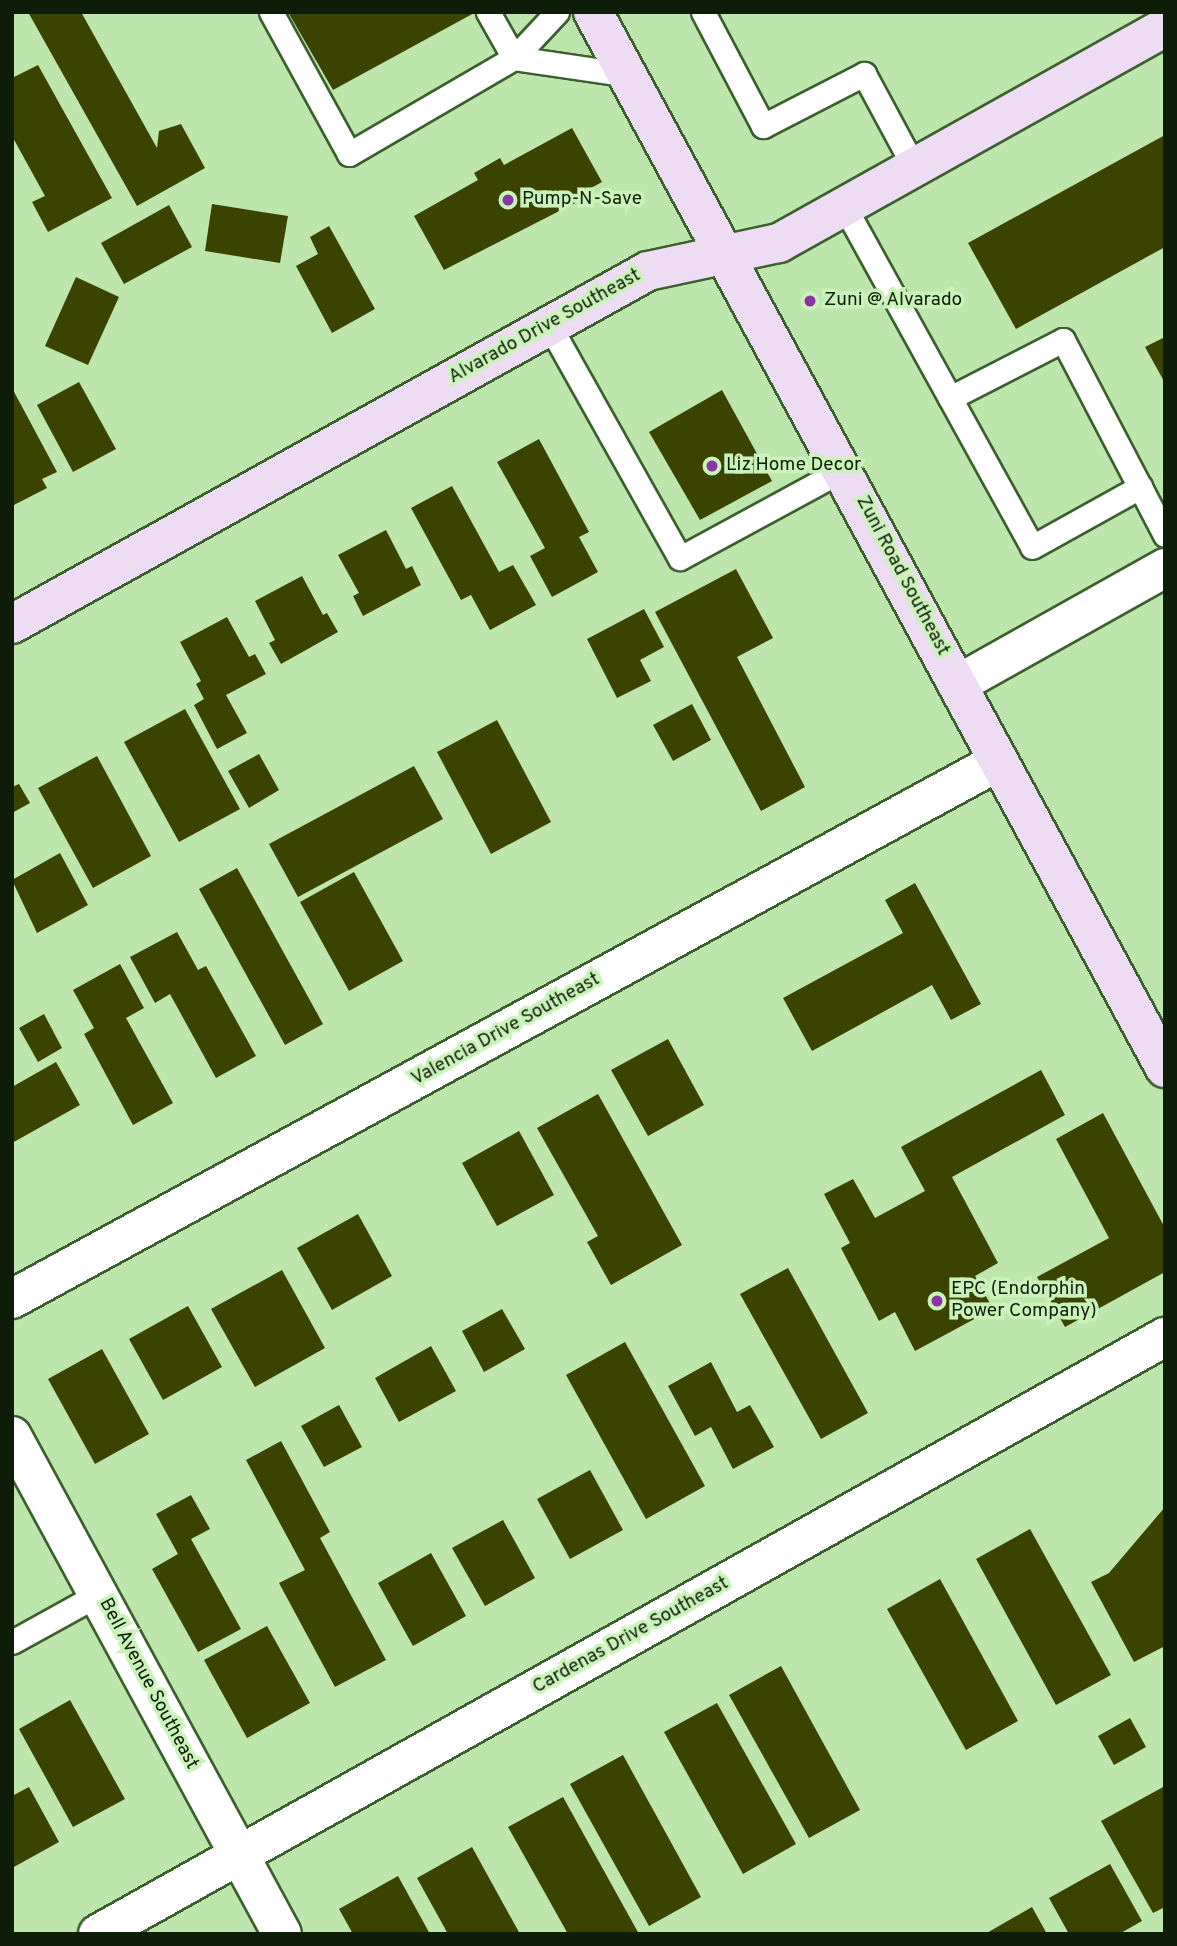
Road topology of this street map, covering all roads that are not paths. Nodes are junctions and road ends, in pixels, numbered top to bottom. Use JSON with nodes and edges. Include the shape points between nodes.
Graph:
{"nodes":[{"id":1,"x":271,"y":12,"type":"edge"},
{"id":2,"x":488,"y":12,"type":"edge"},
{"id":3,"x":557,"y":12,"type":"edge"},
{"id":4,"x":593,"y":12,"type":"edge"},
{"id":5,"x":703,"y":12,"type":"edge"},
{"id":6,"x":1165,"y":27,"type":"edge"},
{"id":7,"x":514,"y":58,"type":"junction"},
{"id":8,"x":629,"y":75,"type":"junction"},
{"id":9,"x":914,"y":167,"type":"junction"},
{"id":10,"x":844,"y":206,"type":"junction"},
{"id":11,"x":727,"y":254,"type":"junction"},
{"id":12,"x":549,"y":325,"type":"junction"},
{"id":13,"x":950,"y":397,"type":"junction"},
{"id":14,"x":844,"y":469,"type":"junction"},
{"id":15,"x":1140,"y":487,"type":"junction"},
{"id":16,"x":1165,"y":535,"type":"edge"},
{"id":17,"x":1165,"y":568,"type":"edge"},
{"id":18,"x":12,"y":624,"type":"edge"},
{"id":19,"x":960,"y":683,"type":"junction"},
{"id":20,"x":999,"y":761,"type":"junction"},
{"id":21,"x":1159,"y":1046,"type":"edge"},
{"id":22,"x":12,"y":1299,"type":"edge"},
{"id":23,"x":1165,"y":1337,"type":"edge"},
{"id":24,"x":12,"y":1436,"type":"edge"},
{"id":25,"x":99,"y":1594,"type":"junction"},
{"id":26,"x":12,"y":1642,"type":"edge"},
{"id":27,"x":239,"y":1855,"type":"junction"},
{"id":28,"x":98,"y":1934,"type":"edge"},
{"id":29,"x":282,"y":1934,"type":"edge"}],
"edges":[{"from":1,"to":7,"type":"lane","via":[[349,154]]},
{"from":2,"to":7,"type":"lane"},
{"from":3,"to":7,"type":"lane"},
{"from":4,"to":8,"type":"street","name":"Zuni Road Southeast"},
{"from":5,"to":9,"type":"lane","via":[[763,126],[864,74]]},
{"from":6,"to":9,"type":"street","name":"Alvarado Drive Southeast"},
{"from":7,"to":8,"type":"lane"},
{"from":8,"to":11,"type":"street","name":"Zuni Road Southeast"},
{"from":9,"to":10,"type":"street","name":"Alvarado Drive Southeast"},
{"from":10,"to":11,"type":"street","name":"Alvarado Drive Southeast","via":[[779,243]]},
{"from":10,"to":13,"type":"lane"},
{"from":11,"to":12,"type":"street","name":"Alvarado Drive Southeast","via":[[648,271]]},
{"from":11,"to":14,"type":"street","name":"Zuni Road Southeast"},
{"from":12,"to":14,"type":"lane","via":[[680,558]]},
{"from":12,"to":18,"type":"street","name":"Alvarado Drive Southeast"},
{"from":13,"to":15,"type":"lane","via":[[1063,340]]},
{"from":13,"to":15,"type":"lane","via":[[1032,547]]},
{"from":14,"to":19,"type":"street","name":"Zuni Road Southeast"},
{"from":15,"to":16,"type":"lane"},
{"from":17,"to":19,"type":"street"},
{"from":19,"to":20,"type":"street","name":"Zuni Road Southeast"},
{"from":20,"to":21,"type":"street","name":"Zuni Road Southeast"},
{"from":20,"to":22,"type":"street","name":"Valencia Drive Southeast"},
{"from":23,"to":27,"type":"street","name":"Cardenas Drive Southeast"},
{"from":24,"to":25,"type":"street","name":"Bell Avenue Southeast"},
{"from":25,"to":26,"type":"lane"},
{"from":25,"to":27,"type":"street","name":"Bell Avenue Southeast"},
{"from":27,"to":28,"type":"street","name":"Cardenas Drive Southeast"},
{"from":27,"to":29,"type":"street","name":"Bell Avenue Southeast"}]}
